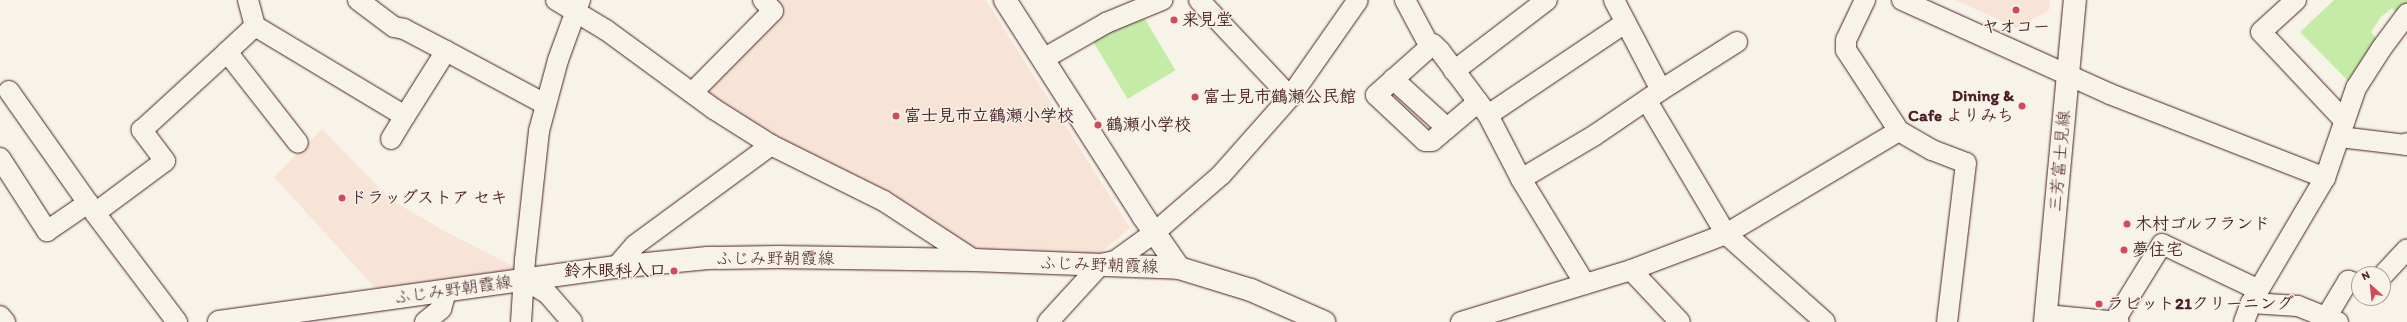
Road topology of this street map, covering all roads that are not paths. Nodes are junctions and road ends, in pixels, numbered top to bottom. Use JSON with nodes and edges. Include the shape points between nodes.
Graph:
{"nodes":[{"id":1,"x":248,"y":0,"type":"edge"},
{"id":2,"x":358,"y":0,"type":"edge"},
{"id":3,"x":556,"y":0,"type":"edge"},
{"id":4,"x":763,"y":0,"type":"edge"},
{"id":5,"x":1005,"y":0,"type":"edge"},
{"id":6,"x":1162,"y":0,"type":"edge"},
{"id":7,"x":1199,"y":0,"type":"edge"},
{"id":8,"x":1358,"y":0,"type":"edge"},
{"id":9,"x":1404,"y":0,"type":"edge"},
{"id":10,"x":1547,"y":0,"type":"edge"},
{"id":11,"x":1614,"y":0,"type":"edge"},
{"id":12,"x":1865,"y":0,"type":"edge"},
{"id":13,"x":1902,"y":0,"type":"edge"},
{"id":14,"x":2075,"y":0,"type":"edge"},
{"id":15,"x":2296,"y":0,"type":"edge"},
{"id":16,"x":577,"y":6,"type":"edge"},
{"id":17,"x":2407,"y":14,"type":"edge"},
{"id":18,"x":1625,"y":23,"type":"junction"},
{"id":19,"x":255,"y":26,"type":"junction"},
{"id":20,"x":1737,"y":42,"type":"dead end"},
{"id":21,"x":1429,"y":46,"type":"junction"},
{"id":22,"x":446,"y":51,"type":"junction"},
{"id":23,"x":227,"y":52,"type":"junction"},
{"id":24,"x":1043,"y":59,"type":"junction"},
{"id":25,"x":1454,"y":70,"type":"junction"},
{"id":26,"x":2067,"y":75,"type":"junction"},
{"id":27,"x":3,"y":90,"type":"edge"},
{"id":28,"x":692,"y":93,"type":"junction"},
{"id":29,"x":1654,"y":96,"type":"junction"},
{"id":30,"x":1290,"y":97,"type":"junction"},
{"id":31,"x":545,"y":104,"type":"junction"},
{"id":32,"x":1483,"y":109,"type":"junction"},
{"id":33,"x":406,"y":116,"type":"junction"},
{"id":34,"x":2343,"y":129,"type":"junction"},
{"id":35,"x":1899,"y":132,"type":"junction"},
{"id":36,"x":391,"y":139,"type":"dead end"},
{"id":37,"x":2407,"y":142,"type":"edge"},
{"id":38,"x":298,"y":143,"type":"dead end"},
{"id":39,"x":771,"y":145,"type":"junction"},
{"id":40,"x":0,"y":158,"type":"edge"},
{"id":41,"x":2325,"y":178,"type":"junction"},
{"id":42,"x":1521,"y":179,"type":"junction"},
{"id":43,"x":91,"y":208,"type":"junction"},
{"id":44,"x":1154,"y":233,"type":"junction"},
{"id":45,"x":1726,"y":234,"type":"junction"},
{"id":46,"x":2407,"y":249,"type":"edge"},
{"id":47,"x":974,"y":260,"type":"junction"},
{"id":48,"x":1101,"y":264,"type":"junction"},
{"id":49,"x":2391,"y":266,"type":"edge"},
{"id":50,"x":616,"y":267,"type":"junction"},
{"id":51,"x":1179,"y":268,"type":"junction"},
{"id":52,"x":1631,"y":270,"type":"junction"},
{"id":53,"x":525,"y":280,"type":"junction"},
{"id":54,"x":2351,"y":282,"type":"edge"},
{"id":55,"x":1585,"y":284,"type":"junction"},
{"id":56,"x":446,"y":291,"type":"junction"},
{"id":57,"x":2255,"y":297,"type":"junction"},
{"id":58,"x":0,"y":316,"type":"edge"},
{"id":59,"x":2045,"y":318,"type":"edge"},
{"id":60,"x":2332,"y":319,"type":"edge"},
{"id":61,"x":2117,"y":321,"type":"edge"},
{"id":62,"x":5,"y":322,"type":"edge"},
{"id":63,"x":177,"y":322,"type":"edge"},
{"id":64,"x":219,"y":322,"type":"edge"},
{"id":65,"x":425,"y":322,"type":"edge"},
{"id":66,"x":521,"y":322,"type":"edge"},
{"id":67,"x":572,"y":322,"type":"edge"},
{"id":68,"x":1048,"y":322,"type":"edge"},
{"id":69,"x":1324,"y":322,"type":"edge"},
{"id":70,"x":1460,"y":322,"type":"edge"},
{"id":71,"x":1680,"y":322,"type":"edge"},
{"id":72,"x":1825,"y":322,"type":"edge"},
{"id":73,"x":1947,"y":322,"type":"edge"},
{"id":74,"x":2244,"y":322,"type":"edge"}],
"edges":[{"from":1,"to":19,"type":"street"},
{"from":2,"to":22,"type":"street","via":[[394,27],[404,29]]},
{"from":3,"to":16,"type":"street"},
{"from":4,"to":28,"type":"street","via":[[772,11]]},
{"from":5,"to":24,"type":"main road"},
{"from":6,"to":24,"type":"street","via":[[1106,23]]},
{"from":7,"to":30,"type":"street"},
{"from":8,"to":30,"type":"street"},
{"from":9,"to":21,"type":"street"},
{"from":10,"to":25,"type":"street"},
{"from":11,"to":18,"type":"street"},
{"from":12,"to":35,"type":"street","via":[[1846,40],[1846,50]]},
{"from":13,"to":26,"type":"street"},
{"from":14,"to":26,"type":"main road","name":"三芳富士見線"},
{"from":15,"to":34,"type":"street","via":[[2260,32]]},
{"from":16,"to":28,"type":"street"},
{"from":16,"to":31,"type":"street"},
{"from":17,"to":34,"type":"street","via":[[2356,88]]},
{"from":18,"to":29,"type":"street"},
{"from":18,"to":32,"type":"street"},
{"from":19,"to":23,"type":"street"},
{"from":19,"to":33,"type":"street"},
{"from":20,"to":29,"type":"street"},
{"from":21,"to":25,"type":"street","via":[[1433,44]]},
{"from":21,"to":32,"type":"street","via":[[1376,95],[1425,141],[1432,141],[1447,128]]},
{"from":22,"to":31,"type":"street"},
{"from":22,"to":33,"type":"street"},
{"from":23,"to":38,"type":"street"},
{"from":23,"to":43,"type":"street","via":[[142,130],[165,161]]},
{"from":24,"to":44,"type":"main road"},
{"from":25,"to":32,"type":"street"},
{"from":26,"to":41,"type":"street"},
{"from":26,"to":59,"type":"main road","name":"三芳富士見線"},
{"from":27,"to":43,"type":"street"},
{"from":28,"to":39,"type":"street"},
{"from":29,"to":42,"type":"street"},
{"from":29,"to":45,"type":"street"},
{"from":30,"to":44,"type":"street","via":[[1221,175]]},
{"from":31,"to":53,"type":"street","via":[[535,162]]},
{"from":32,"to":42,"type":"street"},
{"from":33,"to":36,"type":"street"},
{"from":34,"to":37,"type":"street","via":[[2406,145]]},
{"from":34,"to":41,"type":"street"},
{"from":35,"to":45,"type":"street"},
{"from":35,"to":73,"type":"street","via":[[1932,150],[1966,162]]},
{"from":39,"to":47,"type":"street","via":[[884,201]]},
{"from":39,"to":50,"type":"street","via":[[635,245]]},
{"from":40,"to":43,"type":"street","via":[[48,231]]},
{"from":41,"to":57,"type":"street"},
{"from":42,"to":55,"type":"street"},
{"from":43,"to":63,"type":"street"},
{"from":44,"to":48,"type":"street","via":[[1114,260]]},
{"from":44,"to":51,"type":"main road"},
{"from":45,"to":52,"type":"street"},
{"from":45,"to":72,"type":"street"},
{"from":46,"to":49,"type":"street"},
{"from":47,"to":48,"type":"main road","name":"ふじみ野朝霞線"},
{"from":47,"to":50,"type":"main road","name":"ふじみ野朝霞線","via":[[715,258]]},
{"from":48,"to":51,"type":"main road","name":"ふじみ野朝霞線"},
{"from":48,"to":68,"type":"street"},
{"from":50,"to":53,"type":"main road","name":"ふじみ野朝霞線"},
{"from":51,"to":69,"type":"main road","name":"ふじみ野朝霞線","via":[[1251,290]]},
{"from":52,"to":55,"type":"street"},
{"from":52,"to":71,"type":"street"},
{"from":53,"to":56,"type":"main road","name":"ふじみ野朝霞線"},
{"from":53,"to":66,"type":"street"},
{"from":53,"to":67,"type":"street","via":[[547,293]]},
{"from":54,"to":60,"type":"street","via":[[2348,281]]},
{"from":55,"to":70,"type":"street"},
{"from":56,"to":64,"type":"main road","name":"ふじみ野朝霞線"},
{"from":56,"to":65,"type":"street","via":[[441,309]]},
{"from":57,"to":60,"type":"street","via":[[2298,306]]},
{"from":57,"to":61,"type":"street","via":[[2162,244]]},
{"from":57,"to":74,"type":"street"},
{"from":58,"to":62,"type":"street"},
{"from":59,"to":61,"type":"street"}]}
